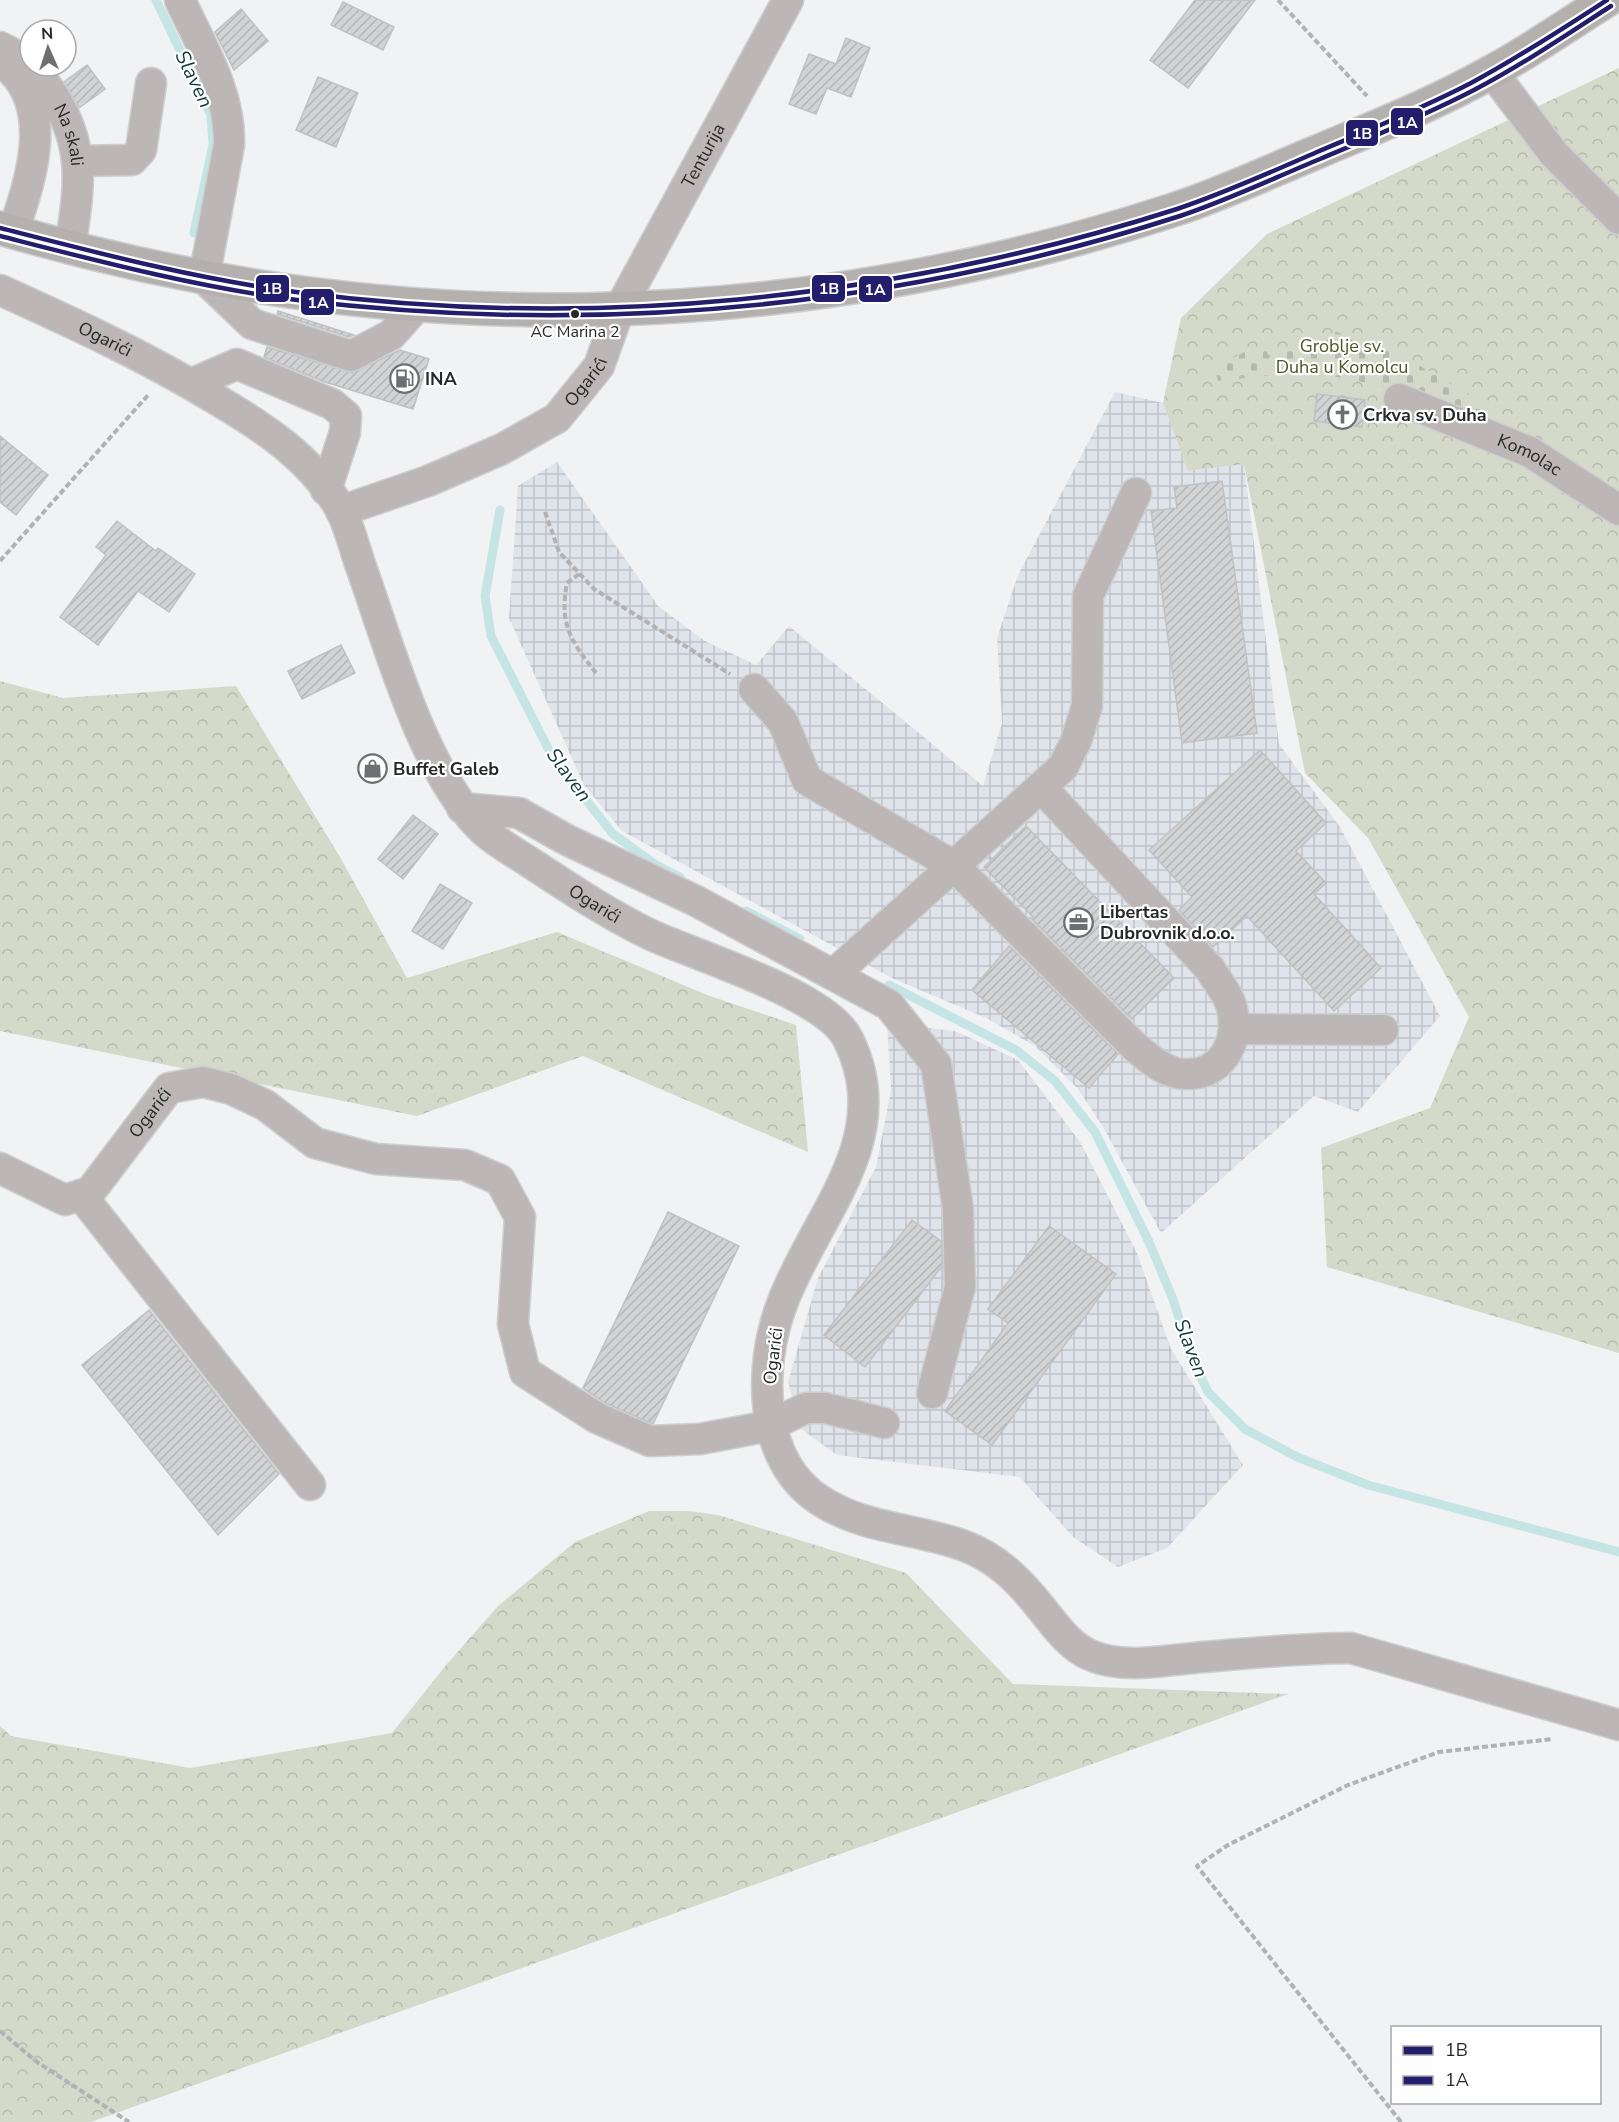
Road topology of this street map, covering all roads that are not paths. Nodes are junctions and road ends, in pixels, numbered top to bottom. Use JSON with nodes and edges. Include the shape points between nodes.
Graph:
{"nodes":[{"id":1,"x":180,"y":0,"type":"edge"},
{"id":2,"x":788,"y":0,"type":"edge"},
{"id":3,"x":1607,"y":0,"type":"edge"},
{"id":4,"x":0,"y":47,"type":"edge"},
{"id":5,"x":0,"y":60,"type":"edge"},
{"id":6,"x":1492,"y":72,"type":"junction"},
{"id":7,"x":151,"y":82,"type":"dead end"},
{"id":8,"x":77,"y":161,"type":"junction"},
{"id":9,"x":1619,"y":219,"type":"edge"},
{"id":10,"x":7,"y":230,"type":"edge"},
{"id":11,"x":70,"y":249,"type":"junction"},
{"id":12,"x":204,"y":278,"type":"junction"},
{"id":13,"x":0,"y":290,"type":"edge"},
{"id":14,"x":417,"y":306,"type":"junction"},
{"id":15,"x":619,"y":310,"type":"junction"},
{"id":16,"x":180,"y":378,"type":"junction"},
{"id":17,"x":1399,"y":399,"type":"dead end"},
{"id":18,"x":1136,"y":494,"type":"dead end"},
{"id":19,"x":334,"y":500,"type":"junction"},
{"id":20,"x":1619,"y":510,"type":"edge"},
{"id":21,"x":754,"y":689,"type":"road end"},
{"id":22,"x":1041,"y":787,"type":"junction"},
{"id":23,"x":462,"y":808,"type":"junction"},
{"id":24,"x":954,"y":866,"type":"junction"},
{"id":25,"x":834,"y":974,"type":"junction"},
{"id":26,"x":1234,"y":1029,"type":"junction"},
{"id":27,"x":1383,"y":1030,"type":"dead end"},
{"id":28,"x":0,"y":1168,"type":"edge"},
{"id":29,"x":81,"y":1195,"type":"junction"},
{"id":30,"x":932,"y":1393,"type":"dead end"},
{"id":31,"x":884,"y":1423,"type":"dead end"},
{"id":32,"x":769,"y":1426,"type":"junction"},
{"id":33,"x":310,"y":1485,"type":"dead end"},
{"id":34,"x":1619,"y":1725,"type":"edge"}],
"edges":[{"from":1,"to":12,"type":"street","via":[[217,80],[230,126]]},
{"from":2,"to":15,"type":"street","name":"Tenturija"},
{"from":3,"to":6,"type":"main road"},
{"from":4,"to":8,"type":"street","name":"Na skali","via":[[35,70],[67,125]]},
{"from":5,"to":10,"type":"street","name":"Na skali","via":[[28,93],[36,125],[27,190]]},
{"from":6,"to":9,"type":"street","via":[[1554,154]]},
{"from":6,"to":15,"type":"main road","via":[[1390,121],[1179,208],[1024,254],[841,291],[726,304]]},
{"from":7,"to":8,"type":"street","via":[[141,150],[132,160]]},
{"from":8,"to":11,"type":"street","name":"Na skali"},
{"from":10,"to":11,"type":"main road"},
{"from":11,"to":12,"type":"main road"},
{"from":12,"to":14,"type":"main road"},
{"from":12,"to":14,"type":"street","via":[[252,324],[351,356],[391,335]]},
{"from":13,"to":16,"type":"street","name":"Ogarići","via":[[112,340]]},
{"from":14,"to":15,"type":"main road","via":[[521,312]]},
{"from":15,"to":19,"type":"street","name":"Ogarići","via":[[599,366],[557,418],[502,449],[428,481]]},
{"from":16,"to":19,"type":"street","name":"Ogarići","via":[[274,434],[295,452]]},
{"from":16,"to":19,"type":"street","via":[[237,364],[332,404],[346,416]]},
{"from":17,"to":20,"type":"street","name":"Komolac","via":[[1530,452]]},
{"from":18,"to":22,"type":"street","via":[[1088,596],[1087,706],[1063,767]]},
{"from":19,"to":23,"type":"street","name":"Ogarići","via":[[414,712],[440,773]]},
{"from":21,"to":24,"type":"street","via":[[783,722],[807,780]]},
{"from":22,"to":24,"type":"street"},
{"from":22,"to":26,"type":"street","via":[[1210,969],[1230,1004]]},
{"from":23,"to":25,"type":"street","via":[[519,813]]},
{"from":23,"to":32,"type":"street","name":"Ogarići","via":[[489,836],[580,895],[645,932],[815,1006],[844,1030],[865,1089],[863,1120],[855,1154],[782,1304],[771,1344]]},
{"from":24,"to":25,"type":"street"},
{"from":24,"to":26,"type":"street","via":[[1157,1065],[1178,1073],[1197,1072],[1215,1065],[1228,1054]]},
{"from":25,"to":30,"type":"street","via":[[889,1005],[936,1064],[958,1209],[960,1287]]},
{"from":26,"to":27,"type":"street"},
{"from":28,"to":29,"type":"street","via":[[65,1200]]},
{"from":29,"to":32,"type":"street","name":"Ogarići","via":[[90,1192],[169,1088],[203,1082],[231,1089],[265,1105],[315,1143],[376,1159],[465,1165],[500,1180],[520,1217],[513,1324],[525,1372],[597,1418],[650,1441],[700,1439]]},
{"from":29,"to":33,"type":"street"},
{"from":31,"to":32,"type":"street","via":[[825,1407],[806,1408]]},
{"from":32,"to":34,"type":"street","via":[[782,1459],[814,1497],[853,1519],[963,1545],[999,1562],[1029,1592],[1064,1637],[1088,1655],[1126,1663],[1351,1648]]}]}
